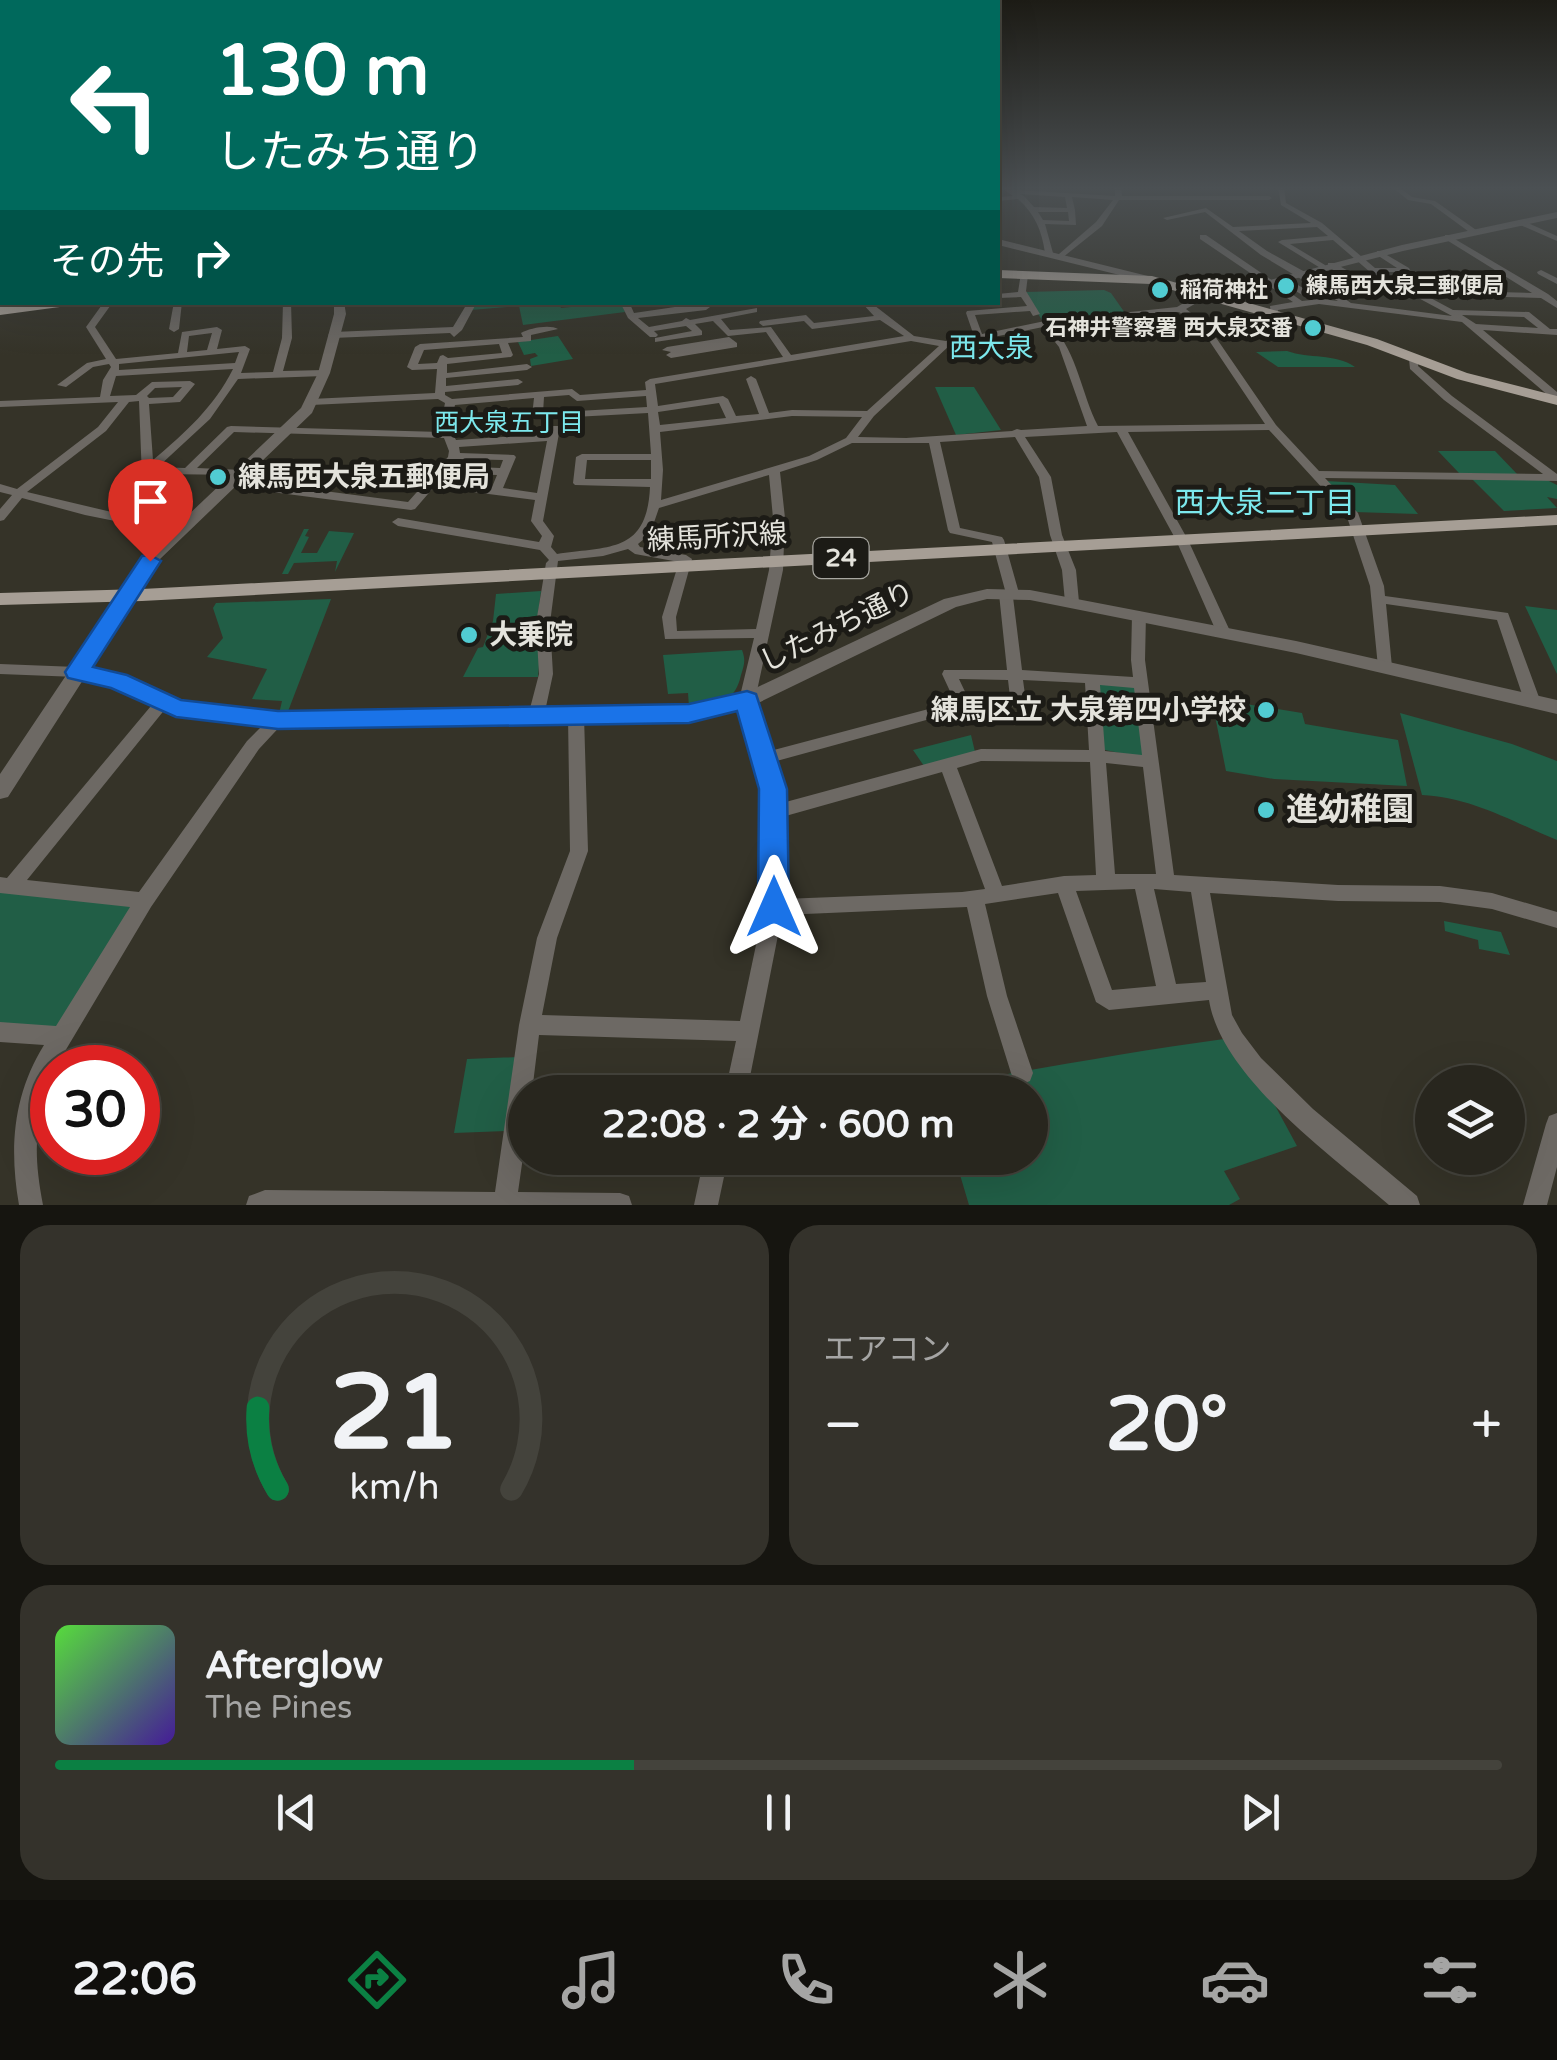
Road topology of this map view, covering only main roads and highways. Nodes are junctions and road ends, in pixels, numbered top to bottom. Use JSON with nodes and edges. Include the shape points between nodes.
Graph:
{"nodes":[{"id":1,"x":1000,"y":274,"type":"edge"},
{"id":2,"x":61,"y":305,"type":"edge"},
{"id":3,"x":0,"y":311,"type":"edge"},
{"id":4,"x":1556,"y":400,"type":"edge"},
{"id":5,"x":1557,"y":520,"type":"edge"},
{"id":6,"x":0,"y":599,"type":"edge"}],
"edges":[{"from":1,"to":4,"type":"main road","via":[[1152,280]]},
{"from":2,"to":3,"type":"main road"},
{"from":5,"to":6,"type":"main road","name":"練馬所沢線","number":"24","via":[[684,566],[550,559],[125,596]]}]}
